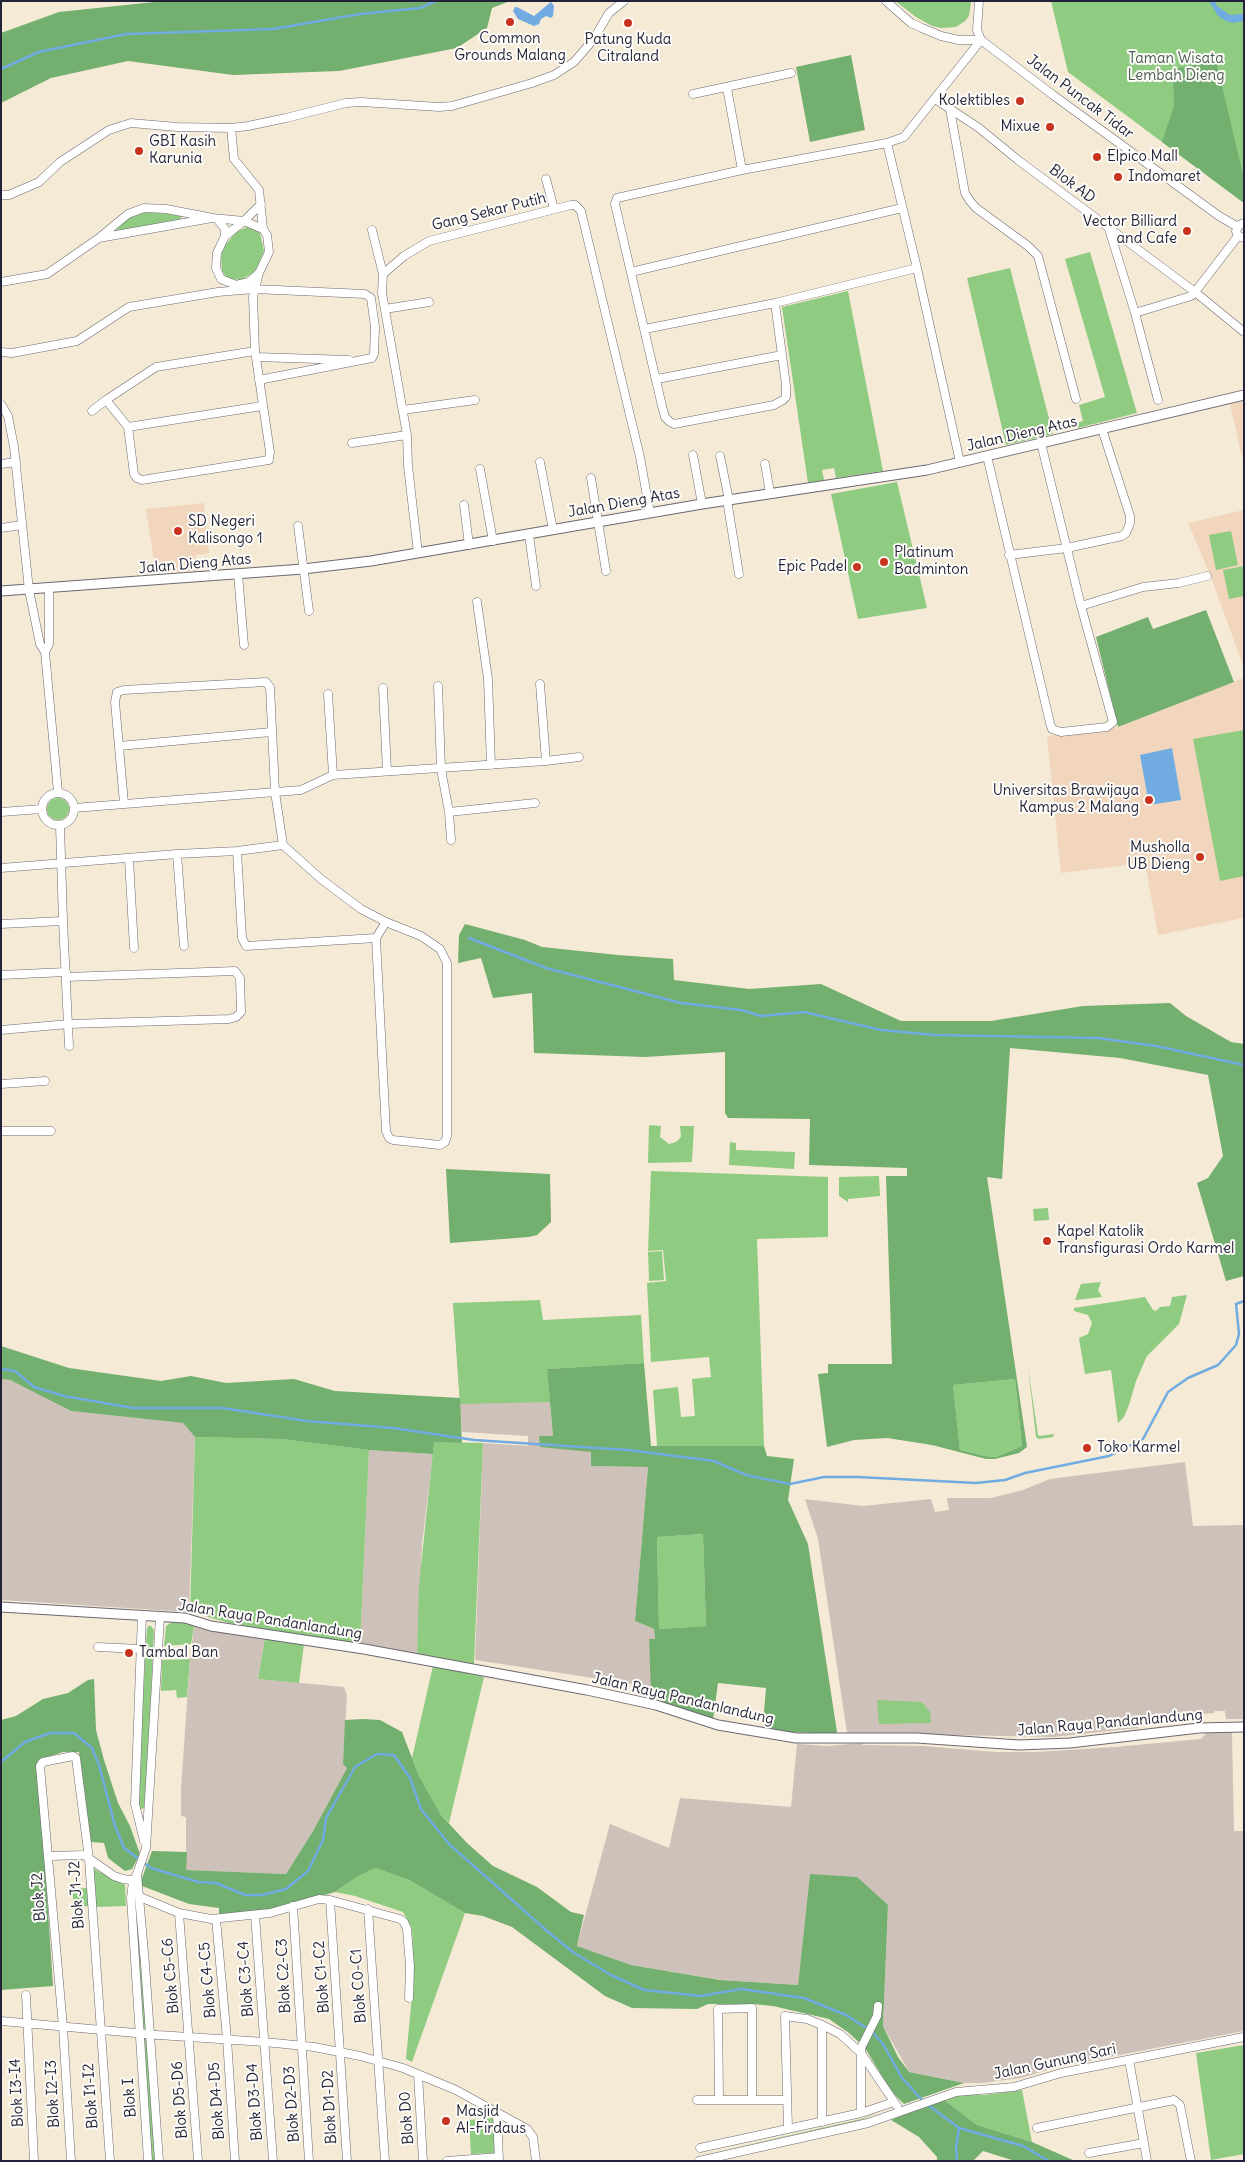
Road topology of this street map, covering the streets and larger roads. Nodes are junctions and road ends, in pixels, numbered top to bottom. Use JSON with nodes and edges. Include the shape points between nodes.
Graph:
{"nodes":[{"id":1,"x":624,"y":1,"type":"edge"},
{"id":2,"x":886,"y":1,"type":"edge"},
{"id":3,"x":979,"y":1,"type":"edge"},
{"id":4,"x":981,"y":40,"type":"junction"},
{"id":5,"x":791,"y":72,"type":"dead end"},
{"id":6,"x":727,"y":88,"type":"junction"},
{"id":7,"x":693,"y":94,"type":"dead end"},
{"id":8,"x":935,"y":99,"type":"junction"},
{"id":9,"x":950,"y":109,"type":"junction"},
{"id":10,"x":231,"y":128,"type":"junction"},
{"id":11,"x":887,"y":143,"type":"junction"},
{"id":12,"x":742,"y":170,"type":"junction"},
{"id":13,"x":546,"y":179,"type":"dead end"},
{"id":14,"x":1,"y":195,"type":"edge"},
{"id":15,"x":261,"y":204,"type":"junction"},
{"id":16,"x":902,"y":208,"type":"junction"},
{"id":17,"x":554,"y":209,"type":"junction"},
{"id":18,"x":214,"y":218,"type":"junction"},
{"id":19,"x":244,"y":222,"type":"junction"},
{"id":20,"x":1241,"y":225,"type":"edge"},
{"id":21,"x":263,"y":229,"type":"junction"},
{"id":22,"x":1109,"y":229,"type":"junction"},
{"id":23,"x":372,"y":230,"type":"dead end"},
{"id":24,"x":225,"y":236,"type":"junction"},
{"id":25,"x":1241,"y":237,"type":"edge"},
{"id":26,"x":99,"y":238,"type":"junction"},
{"id":27,"x":917,"y":268,"type":"junction"},
{"id":28,"x":631,"y":272,"type":"junction"},
{"id":29,"x":259,"y":274,"type":"junction"},
{"id":30,"x":383,"y":274,"type":"junction"},
{"id":31,"x":221,"y":279,"type":"junction"},
{"id":32,"x":1,"y":282,"type":"edge"},
{"id":33,"x":236,"y":285,"type":"junction"},
{"id":34,"x":244,"y":290,"type":"junction"},
{"id":35,"x":218,"y":292,"type":"junction"},
{"id":36,"x":253,"y":292,"type":"junction"},
{"id":37,"x":1195,"y":292,"type":"junction"},
{"id":38,"x":429,"y":302,"type":"dead end"},
{"id":39,"x":775,"y":303,"type":"junction"},
{"id":40,"x":385,"y":309,"type":"junction"},
{"id":41,"x":1135,"y":313,"type":"junction"},
{"id":42,"x":645,"y":329,"type":"junction"},
{"id":43,"x":1244,"y":332,"type":"edge"},
{"id":44,"x":1,"y":352,"type":"edge"},
{"id":45,"x":255,"y":354,"type":"junction"},
{"id":46,"x":782,"y":355,"type":"junction"},
{"id":47,"x":364,"y":360,"type":"junction"},
{"id":48,"x":657,"y":379,"type":"junction"},
{"id":49,"x":259,"y":380,"type":"junction"},
{"id":50,"x":1244,"y":396,"type":"edge"},
{"id":51,"x":1076,"y":398,"type":"dead end"},
{"id":52,"x":106,"y":400,"type":"junction"},
{"id":53,"x":475,"y":400,"type":"dead end"},
{"id":54,"x":1158,"y":400,"type":"dead end"},
{"id":55,"x":1,"y":404,"type":"edge"},
{"id":56,"x":262,"y":406,"type":"junction"},
{"id":57,"x":92,"y":410,"type":"dead end"},
{"id":58,"x":403,"y":410,"type":"junction"},
{"id":59,"x":5,"y":417,"type":"edge"},
{"id":60,"x":128,"y":427,"type":"junction"},
{"id":61,"x":1102,"y":429,"type":"junction"},
{"id":62,"x":407,"y":435,"type":"junction"},
{"id":63,"x":352,"y":443,"type":"dead end"},
{"id":64,"x":1041,"y":443,"type":"junction"},
{"id":65,"x":693,"y":455,"type":"dead end"},
{"id":66,"x":720,"y":456,"type":"dead end"},
{"id":67,"x":987,"y":456,"type":"junction"},
{"id":68,"x":16,"y":462,"type":"junction"},
{"id":69,"x":540,"y":462,"type":"dead end"},
{"id":70,"x":960,"y":462,"type":"junction"},
{"id":71,"x":1,"y":464,"type":"edge"},
{"id":72,"x":765,"y":464,"type":"dead end"},
{"id":73,"x":480,"y":469,"type":"dead end"},
{"id":74,"x":591,"y":478,"type":"dead end"},
{"id":75,"x":770,"y":493,"type":"junction"},
{"id":76,"x":728,"y":500,"type":"junction"},
{"id":77,"x":702,"y":504,"type":"junction"},
{"id":78,"x":464,"y":505,"type":"dead end"},
{"id":79,"x":650,"y":513,"type":"junction"},
{"id":80,"x":597,"y":522,"type":"junction"},
{"id":81,"x":22,"y":525,"type":"junction"},
{"id":82,"x":298,"y":526,"type":"dead end"},
{"id":83,"x":1,"y":528,"type":"edge"},
{"id":84,"x":553,"y":530,"type":"junction"},
{"id":85,"x":529,"y":535,"type":"junction"},
{"id":86,"x":493,"y":541,"type":"junction"},
{"id":87,"x":470,"y":545,"type":"junction"},
{"id":88,"x":1067,"y":548,"type":"junction"},
{"id":89,"x":418,"y":553,"type":"junction"},
{"id":90,"x":1009,"y":555,"type":"junction"},
{"id":91,"x":303,"y":569,"type":"junction"},
{"id":92,"x":606,"y":572,"type":"dead end"},
{"id":93,"x":238,"y":574,"type":"junction"},
{"id":94,"x":739,"y":574,"type":"dead end"},
{"id":95,"x":1207,"y":576,"type":"dead end"},
{"id":96,"x":536,"y":586,"type":"dead end"},
{"id":97,"x":49,"y":588,"type":"junction"},
{"id":98,"x":29,"y":590,"type":"junction"},
{"id":99,"x":1,"y":591,"type":"edge"},
{"id":100,"x":477,"y":602,"type":"dead end"},
{"id":101,"x":1081,"y":606,"type":"junction"},
{"id":102,"x":309,"y":611,"type":"dead end"},
{"id":103,"x":50,"y":613,"type":"junction"},
{"id":104,"x":34,"y":614,"type":"junction"},
{"id":105,"x":244,"y":645,"type":"dead end"},
{"id":106,"x":45,"y":652,"type":"junction"},
{"id":107,"x":540,"y":684,"type":"dead end"},
{"id":108,"x":438,"y":686,"type":"dead end"},
{"id":109,"x":383,"y":688,"type":"dead end"},
{"id":110,"x":328,"y":694,"type":"dead end"},
{"id":111,"x":271,"y":732,"type":"junction"},
{"id":112,"x":119,"y":746,"type":"junction"},
{"id":113,"x":579,"y":757,"type":"dead end"},
{"id":114,"x":546,"y":761,"type":"junction"},
{"id":115,"x":491,"y":765,"type":"junction"},
{"id":116,"x":441,"y":768,"type":"junction"},
{"id":117,"x":386,"y":771,"type":"junction"},
{"id":118,"x":333,"y":775,"type":"junction"},
{"id":119,"x":58,"y":792,"type":"junction"},
{"id":120,"x":274,"y":792,"type":"junction"},
{"id":121,"x":124,"y":803,"type":"junction"},
{"id":122,"x":535,"y":803,"type":"dead end"},
{"id":123,"x":74,"y":808,"type":"junction"},
{"id":124,"x":42,"y":809,"type":"junction"},
{"id":125,"x":1,"y":812,"type":"edge"},
{"id":126,"x":449,"y":812,"type":"junction"},
{"id":127,"x":60,"y":825,"type":"junction"},
{"id":128,"x":451,"y":840,"type":"dead end"},
{"id":129,"x":283,"y":845,"type":"junction"},
{"id":130,"x":237,"y":851,"type":"junction"},
{"id":131,"x":177,"y":854,"type":"junction"},
{"id":132,"x":129,"y":859,"type":"junction"},
{"id":133,"x":61,"y":865,"type":"junction"},
{"id":134,"x":1,"y":868,"type":"edge"},
{"id":135,"x":63,"y":920,"type":"junction"},
{"id":136,"x":386,"y":922,"type":"junction"},
{"id":137,"x":1,"y":924,"type":"edge"},
{"id":138,"x":376,"y":938,"type":"junction"},
{"id":139,"x":184,"y":946,"type":"dead end"},
{"id":140,"x":134,"y":948,"type":"dead end"},
{"id":141,"x":1,"y":975,"type":"edge"},
{"id":142,"x":66,"y":975,"type":"junction"},
{"id":143,"x":69,"y":1024,"type":"junction"},
{"id":144,"x":1,"y":1030,"type":"edge"},
{"id":145,"x":70,"y":1046,"type":"dead end"},
{"id":146,"x":45,"y":1081,"type":"dead end"},
{"id":147,"x":1,"y":1084,"type":"edge"},
{"id":148,"x":1,"y":1131,"type":"edge"},
{"id":149,"x":51,"y":1131,"type":"dead end"},
{"id":150,"x":1,"y":1607,"type":"edge"},
{"id":151,"x":151,"y":1616,"type":"junction"},
{"id":152,"x":98,"y":1647,"type":"dead end"},
{"id":153,"x":140,"y":1649,"type":"junction"},
{"id":154,"x":1244,"y":1727,"type":"edge"},
{"id":155,"x":40,"y":1766,"type":"joint"},
{"id":156,"x":146,"y":1848,"type":"junction"},
{"id":157,"x":50,"y":1856,"type":"junction"},
{"id":158,"x":89,"y":1859,"type":"junction"},
{"id":159,"x":137,"y":1877,"type":"junction"},
{"id":160,"x":140,"y":1897,"type":"junction"},
{"id":161,"x":330,"y":1900,"type":"junction"},
{"id":162,"x":293,"y":1906,"type":"junction"},
{"id":163,"x":368,"y":1909,"type":"junction"},
{"id":164,"x":179,"y":1913,"type":"junction"},
{"id":165,"x":255,"y":1915,"type":"junction"},
{"id":166,"x":216,"y":1919,"type":"junction"},
{"id":167,"x":26,"y":1994,"type":"dead end"},
{"id":168,"x":409,"y":1998,"type":"dead end"},
{"id":169,"x":878,"y":2006,"type":"dead end"},
{"id":170,"x":1,"y":2022,"type":"edge"},
{"id":171,"x":27,"y":2023,"type":"junction"},
{"id":172,"x":822,"y":2025,"type":"junction"},
{"id":173,"x":63,"y":2026,"type":"junction"},
{"id":174,"x":100,"y":2030,"type":"junction"},
{"id":175,"x":140,"y":2032,"type":"junction"},
{"id":176,"x":150,"y":2034,"type":"junction"},
{"id":177,"x":189,"y":2037,"type":"junction"},
{"id":178,"x":1244,"y":2037,"type":"edge"},
{"id":179,"x":227,"y":2039,"type":"junction"},
{"id":180,"x":265,"y":2042,"type":"junction"},
{"id":181,"x":302,"y":2046,"type":"junction"},
{"id":182,"x":340,"y":2052,"type":"junction"},
{"id":183,"x":861,"y":2053,"type":"junction"},
{"id":184,"x":1129,"y":2060,"type":"junction"},
{"id":185,"x":378,"y":2061,"type":"junction"},
{"id":186,"x":418,"y":2074,"type":"junction"},
{"id":187,"x":719,"y":2099,"type":"junction"},
{"id":188,"x":697,"y":2100,"type":"dead end"},
{"id":189,"x":752,"y":2100,"type":"junction"},
{"id":190,"x":787,"y":2100,"type":"junction"},
{"id":191,"x":894,"y":2102,"type":"junction"},
{"id":192,"x":1137,"y":2107,"type":"junction"},
{"id":193,"x":900,"y":2111,"type":"junction"},
{"id":194,"x":497,"y":2113,"type":"junction"},
{"id":195,"x":861,"y":2113,"type":"junction"},
{"id":196,"x":822,"y":2122,"type":"junction"},
{"id":197,"x":1037,"y":2128,"type":"dead end"},
{"id":198,"x":788,"y":2129,"type":"junction"},
{"id":199,"x":1144,"y":2143,"type":"junction"},
{"id":200,"x":700,"y":2148,"type":"dead end"},
{"id":201,"x":1089,"y":2153,"type":"dead end"},
{"id":202,"x":499,"y":2159,"type":"edge"},
{"id":203,"x":461,"y":2160,"type":"edge"},
{"id":204,"x":34,"y":2161,"type":"edge"},
{"id":205,"x":71,"y":2161,"type":"edge"},
{"id":206,"x":110,"y":2161,"type":"edge"},
{"id":207,"x":148,"y":2161,"type":"edge"},
{"id":208,"x":159,"y":2161,"type":"edge"},
{"id":209,"x":198,"y":2161,"type":"edge"},
{"id":210,"x":235,"y":2161,"type":"edge"},
{"id":211,"x":273,"y":2161,"type":"edge"},
{"id":212,"x":309,"y":2161,"type":"edge"},
{"id":213,"x":347,"y":2161,"type":"edge"},
{"id":214,"x":385,"y":2161,"type":"edge"},
{"id":215,"x":423,"y":2161,"type":"edge"},
{"id":216,"x":447,"y":2161,"type":"edge"},
{"id":217,"x":536,"y":2161,"type":"edge"},
{"id":218,"x":699,"y":2161,"type":"edge"},
{"id":219,"x":1147,"y":2161,"type":"edge"},
{"id":220,"x":1191,"y":2161,"type":"edge"}],
"edges":[{"from":1,"to":10,"type":"street","via":[[609,13],[593,40],[574,62],[554,75],[532,83],[452,106],[346,103]]},
{"from":2,"to":4,"type":"street","via":[[922,28],[959,40]]},
{"from":3,"to":4,"type":"street","via":[[977,30]]},
{"from":4,"to":8,"type":"street"},
{"from":4,"to":20,"type":"street","name":"Jalan Puncak Tidar","via":[[1219,216]]},
{"from":5,"to":6,"type":"street"},
{"from":6,"to":7,"type":"street"},
{"from":6,"to":12,"type":"street"},
{"from":8,"to":9,"type":"street","name":"Blok AD"},
{"from":8,"to":11,"type":"street","via":[[904,137]]},
{"from":9,"to":22,"type":"street","name":"Blok AD"},
{"from":9,"to":51,"type":"street","via":[[965,193],[976,208],[1038,256]]},
{"from":10,"to":14,"type":"street","via":[[124,125],[109,130],[68,157],[39,182]]},
{"from":10,"to":15,"type":"street","via":[[234,159],[260,190]]},
{"from":11,"to":12,"type":"street"},
{"from":11,"to":16,"type":"street"},
{"from":12,"to":28,"type":"street","via":[[617,198],[615,204]]},
{"from":13,"to":17,"type":"street"},
{"from":15,"to":19,"type":"street"},
{"from":15,"to":21,"type":"street"},
{"from":16,"to":27,"type":"street"},
{"from":16,"to":28,"type":"street"},
{"from":17,"to":30,"type":"street","name":"Gang Sekar Putih","via":[[429,241]]},
{"from":17,"to":79,"type":"street","name":"Gang Sekar Putih","via":[[575,205],[581,211],[640,456]]},
{"from":18,"to":19,"type":"street"},
{"from":18,"to":24,"type":"street","via":[[225,229]]},
{"from":18,"to":26,"type":"street"},
{"from":18,"to":26,"type":"street","via":[[144,208],[128,214]]},
{"from":19,"to":21,"type":"street"},
{"from":19,"to":24,"type":"street"},
{"from":20,"to":25,"type":"street"},
{"from":21,"to":29,"type":"street","via":[[269,252]]},
{"from":22,"to":37,"type":"street","name":"Blok AD"},
{"from":22,"to":41,"type":"street"},
{"from":23,"to":30,"type":"street"},
{"from":24,"to":31,"type":"street","via":[[217,253],[216,268]]},
{"from":25,"to":37,"type":"street"},
{"from":26,"to":32,"type":"street","via":[[47,274]]},
{"from":27,"to":39,"type":"street"},
{"from":27,"to":70,"type":"street"},
{"from":28,"to":42,"type":"street"},
{"from":29,"to":33,"type":"street","via":[[249,282]]},
{"from":29,"to":36,"type":"street"},
{"from":30,"to":40,"type":"street"},
{"from":31,"to":33,"type":"street"},
{"from":31,"to":35,"type":"street"},
{"from":33,"to":34,"type":"street"},
{"from":34,"to":35,"type":"street"},
{"from":34,"to":36,"type":"street"},
{"from":35,"to":44,"type":"street","via":[[129,307],[77,341],[12,353]]},
{"from":36,"to":45,"type":"street"},
{"from":36,"to":47,"type":"street","via":[[368,295],[375,327],[374,354],[369,360]]},
{"from":37,"to":41,"type":"street"},
{"from":37,"to":43,"type":"street","name":"Blok AD"},
{"from":38,"to":40,"type":"street"},
{"from":39,"to":42,"type":"street"},
{"from":39,"to":46,"type":"street"},
{"from":40,"to":58,"type":"street"},
{"from":41,"to":54,"type":"street"},
{"from":42,"to":48,"type":"street"},
{"from":45,"to":47,"type":"street"},
{"from":45,"to":49,"type":"street"},
{"from":45,"to":52,"type":"street","via":[[156,367]]},
{"from":46,"to":48,"type":"street"},
{"from":46,"to":48,"type":"street","via":[[786,397],[774,405],[674,424],[665,417]]},
{"from":47,"to":49,"type":"street"},
{"from":49,"to":56,"type":"street"},
{"from":50,"to":61,"type":"street","name":"Jalan Dieng Atas"},
{"from":52,"to":57,"type":"street"},
{"from":52,"to":60,"type":"street"},
{"from":53,"to":58,"type":"street"},
{"from":55,"to":59,"type":"street"},
{"from":56,"to":60,"type":"street"},
{"from":56,"to":60,"type":"street","via":[[269,460],[142,480],[134,474]]},
{"from":58,"to":62,"type":"street"},
{"from":59,"to":68,"type":"street"},
{"from":61,"to":64,"type":"street","name":"Jalan Dieng Atas"},
{"from":61,"to":88,"type":"street","via":[[1130,523],[1122,536]]},
{"from":62,"to":63,"type":"street"},
{"from":62,"to":89,"type":"street"},
{"from":64,"to":67,"type":"street","name":"Jalan Dieng Atas"},
{"from":64,"to":88,"type":"street"},
{"from":65,"to":77,"type":"street"},
{"from":66,"to":76,"type":"street"},
{"from":67,"to":70,"type":"street","name":"Jalan Dieng Atas"},
{"from":67,"to":90,"type":"street"},
{"from":68,"to":71,"type":"street"},
{"from":68,"to":81,"type":"street"},
{"from":69,"to":84,"type":"street"},
{"from":70,"to":75,"type":"street","name":"Jalan Dieng Atas"},
{"from":72,"to":75,"type":"street"},
{"from":73,"to":86,"type":"street"},
{"from":74,"to":80,"type":"street"},
{"from":75,"to":76,"type":"street","name":"Jalan Dieng Atas"},
{"from":76,"to":77,"type":"street","name":"Jalan Dieng Atas"},
{"from":76,"to":94,"type":"street"},
{"from":77,"to":79,"type":"street","name":"Jalan Dieng Atas"},
{"from":78,"to":87,"type":"street"},
{"from":79,"to":80,"type":"street","name":"Jalan Dieng Atas"},
{"from":80,"to":84,"type":"street","name":"Jalan Dieng Atas"},
{"from":80,"to":92,"type":"street"},
{"from":81,"to":83,"type":"street"},
{"from":81,"to":98,"type":"street"},
{"from":82,"to":91,"type":"street"},
{"from":84,"to":85,"type":"street","name":"Jalan Dieng Atas"},
{"from":85,"to":86,"type":"street","name":"Jalan Dieng Atas"},
{"from":85,"to":96,"type":"street"},
{"from":86,"to":87,"type":"street","name":"Jalan Dieng Atas"},
{"from":87,"to":89,"type":"street","name":"Jalan Dieng Atas"},
{"from":88,"to":90,"type":"street"},
{"from":88,"to":101,"type":"street"},
{"from":89,"to":91,"type":"street","name":"Jalan Dieng Atas"},
{"from":90,"to":101,"type":"street","via":[[1050,723],[1052,729],[1061,732],[1107,727],[1113,722]]},
{"from":91,"to":93,"type":"street","name":"Jalan Dieng Atas"},
{"from":91,"to":102,"type":"street"},
{"from":93,"to":97,"type":"street","name":"Jalan Dieng Atas"},
{"from":93,"to":105,"type":"street"},
{"from":95,"to":101,"type":"street","via":[[1143,587]]},
{"from":97,"to":98,"type":"street","name":"Jalan Dieng Atas"},
{"from":97,"to":103,"type":"street"},
{"from":98,"to":99,"type":"street","name":"Jalan Dieng Atas"},
{"from":98,"to":104,"type":"street"},
{"from":100,"to":115,"type":"street","via":[[488,679]]},
{"from":103,"to":104,"type":"street"},
{"from":103,"to":106,"type":"street","via":[[49,644]]},
{"from":104,"to":106,"type":"street","via":[[40,644]]},
{"from":106,"to":119,"type":"street"},
{"from":107,"to":114,"type":"street"},
{"from":108,"to":116,"type":"street"},
{"from":109,"to":117,"type":"street"},
{"from":110,"to":118,"type":"street"},
{"from":111,"to":112,"type":"street"},
{"from":111,"to":112,"type":"street","via":[[270,687],[266,682],[124,690],[115,696]]},
{"from":111,"to":120,"type":"street"},
{"from":112,"to":121,"type":"street"},
{"from":113,"to":114,"type":"street"},
{"from":114,"to":115,"type":"street"},
{"from":115,"to":116,"type":"street"},
{"from":116,"to":117,"type":"street"},
{"from":116,"to":126,"type":"street"},
{"from":117,"to":118,"type":"street"},
{"from":118,"to":120,"type":"street","via":[[301,790]]},
{"from":119,"to":123,"type":"street","via":[[69,797]]},
{"from":119,"to":124,"type":"street","via":[[46,798]]},
{"from":120,"to":121,"type":"street"},
{"from":120,"to":129,"type":"street"},
{"from":121,"to":123,"type":"street"},
{"from":122,"to":126,"type":"street"},
{"from":123,"to":127,"type":"street","via":[[70,819]]},
{"from":124,"to":125,"type":"street"},
{"from":124,"to":127,"type":"street","via":[[46,820]]},
{"from":126,"to":128,"type":"street"},
{"from":127,"to":133,"type":"street"},
{"from":129,"to":130,"type":"street"},
{"from":129,"to":136,"type":"street","via":[[346,898]]},
{"from":130,"to":131,"type":"street"},
{"from":130,"to":138,"type":"street","via":[[242,938],[246,946]]},
{"from":131,"to":132,"type":"street"},
{"from":131,"to":139,"type":"street"},
{"from":132,"to":133,"type":"street"},
{"from":132,"to":140,"type":"street"},
{"from":133,"to":134,"type":"street"},
{"from":133,"to":135,"type":"street"},
{"from":135,"to":137,"type":"street"},
{"from":135,"to":142,"type":"street"},
{"from":136,"to":138,"type":"street"},
{"from":136,"to":138,"type":"street","via":[[435,945],[447,963],[447,1136],[440,1145],[393,1140],[387,1135]]},
{"from":141,"to":142,"type":"street"},
{"from":142,"to":143,"type":"street"},
{"from":142,"to":143,"type":"street","via":[[232,971],[237,972],[240,978],[241,1012],[236,1017]]},
{"from":143,"to":144,"type":"street"},
{"from":143,"to":145,"type":"street"},
{"from":146,"to":147,"type":"street"},
{"from":148,"to":149,"type":"street"},
{"from":150,"to":151,"type":"street","name":"Jalan Raya Pandanlandung"},
{"from":151,"to":153,"type":"street"},
{"from":151,"to":154,"type":"street","name":"Jalan Raya Pandanlandung","via":[[185,1618],[211,1626],[364,1649],[595,1692],[656,1705],[718,1725],[796,1738],[917,1738],[989,1744],[1057,1744],[1199,1728]]},
{"from":151,"to":156,"type":"street"},
{"from":152,"to":153,"type":"street"},
{"from":153,"to":156,"type":"street","via":[[135,1804]]},
{"from":155,"to":157,"type":"street","name":"Blok J2"},
{"from":155,"to":158,"type":"street","name":"Blok J1-J2","via":[[43,1762],[76,1758]]},
{"from":156,"to":159,"type":"street"},
{"from":157,"to":158,"type":"street","via":[[84,1855]]},
{"from":157,"to":173,"type":"street","name":"Blok J2"},
{"from":158,"to":159,"type":"street","via":[[114,1876]]},
{"from":158,"to":174,"type":"street","name":"Blok J1-J2"},
{"from":159,"to":160,"type":"street"},
{"from":159,"to":175,"type":"street","name":"Blok I","via":[[131,1905]]},
{"from":160,"to":164,"type":"street"},
{"from":160,"to":176,"type":"street"},
{"from":161,"to":162,"type":"street","via":[[319,1899]]},
{"from":161,"to":163,"type":"street"},
{"from":161,"to":182,"type":"street","name":"Blok C1-C2"},
{"from":162,"to":165,"type":"street"},
{"from":162,"to":181,"type":"street","name":"Blok C2-C3"},
{"from":163,"to":168,"type":"street","via":[[400,1919],[406,1926]]},
{"from":163,"to":185,"type":"street","name":"Blok C0-C1"},
{"from":164,"to":166,"type":"street"},
{"from":164,"to":177,"type":"street","name":"Blok C5-C6"},
{"from":165,"to":166,"type":"street"},
{"from":165,"to":180,"type":"street","name":"Blok C3-C4"},
{"from":166,"to":179,"type":"street","name":"Blok C4-C5"},
{"from":167,"to":171,"type":"street","name":"Blok I3-I4"},
{"from":169,"to":183,"type":"street"},
{"from":170,"to":171,"type":"street"},
{"from":171,"to":173,"type":"street"},
{"from":171,"to":204,"type":"street","name":"Blok I3-I4"},
{"from":172,"to":183,"type":"street","via":[[840,2034]]},
{"from":172,"to":190,"type":"street","via":[[785,2016]]},
{"from":172,"to":196,"type":"street"},
{"from":173,"to":174,"type":"street"},
{"from":173,"to":205,"type":"street","name":"Blok I2-I3"},
{"from":174,"to":175,"type":"street"},
{"from":174,"to":206,"type":"street","name":"Blok I1-I2"},
{"from":175,"to":176,"type":"street"},
{"from":175,"to":207,"type":"street","name":"Blok I"},
{"from":176,"to":177,"type":"street"},
{"from":176,"to":208,"type":"street"},
{"from":177,"to":179,"type":"street"},
{"from":177,"to":209,"type":"street","name":"Blok D5-D6"},
{"from":178,"to":184,"type":"street","name":"Jalan Gunung Sari"},
{"from":179,"to":180,"type":"street"},
{"from":179,"to":210,"type":"street","name":"Blok D4-D5"},
{"from":180,"to":181,"type":"street"},
{"from":180,"to":211,"type":"street","name":"Blok D3-D4"},
{"from":181,"to":182,"type":"street"},
{"from":181,"to":212,"type":"street","name":"Blok D2-D3"},
{"from":182,"to":185,"type":"street"},
{"from":182,"to":213,"type":"street","name":"Blok D1-D2"},
{"from":183,"to":191,"type":"street"},
{"from":183,"to":195,"type":"street"},
{"from":184,"to":192,"type":"street"},
{"from":184,"to":193,"type":"street","name":"Jalan Gunung Sari","via":[[1061,2073],[1014,2087],[956,2092]]},
{"from":185,"to":186,"type":"street"},
{"from":185,"to":214,"type":"street","name":"Blok C0-C1"},
{"from":186,"to":194,"type":"street"},
{"from":186,"to":215,"type":"street","name":"Blok D0"},
{"from":187,"to":188,"type":"street"},
{"from":187,"to":189,"type":"street"},
{"from":187,"to":189,"type":"street","via":[[718,2009],[752,2008]]},
{"from":189,"to":190,"type":"street"},
{"from":190,"to":198,"type":"street"},
{"from":191,"to":193,"type":"street"},
{"from":191,"to":195,"type":"street"},
{"from":192,"to":197,"type":"street"},
{"from":192,"to":199,"type":"street"},
{"from":192,"to":220,"type":"street","via":[[1174,2100],[1180,2105]]},
{"from":193,"to":218,"type":"street","name":"Jalan Gunung Sari","via":[[868,2122]]},
{"from":194,"to":202,"type":"street"},
{"from":194,"to":217,"type":"street","via":[[527,2129],[533,2137]]},
{"from":195,"to":196,"type":"street"},
{"from":196,"to":198,"type":"street"},
{"from":198,"to":200,"type":"street"},
{"from":199,"to":201,"type":"street"},
{"from":199,"to":219,"type":"street"},
{"from":202,"to":203,"type":"street"},
{"from":203,"to":216,"type":"street"}]}
